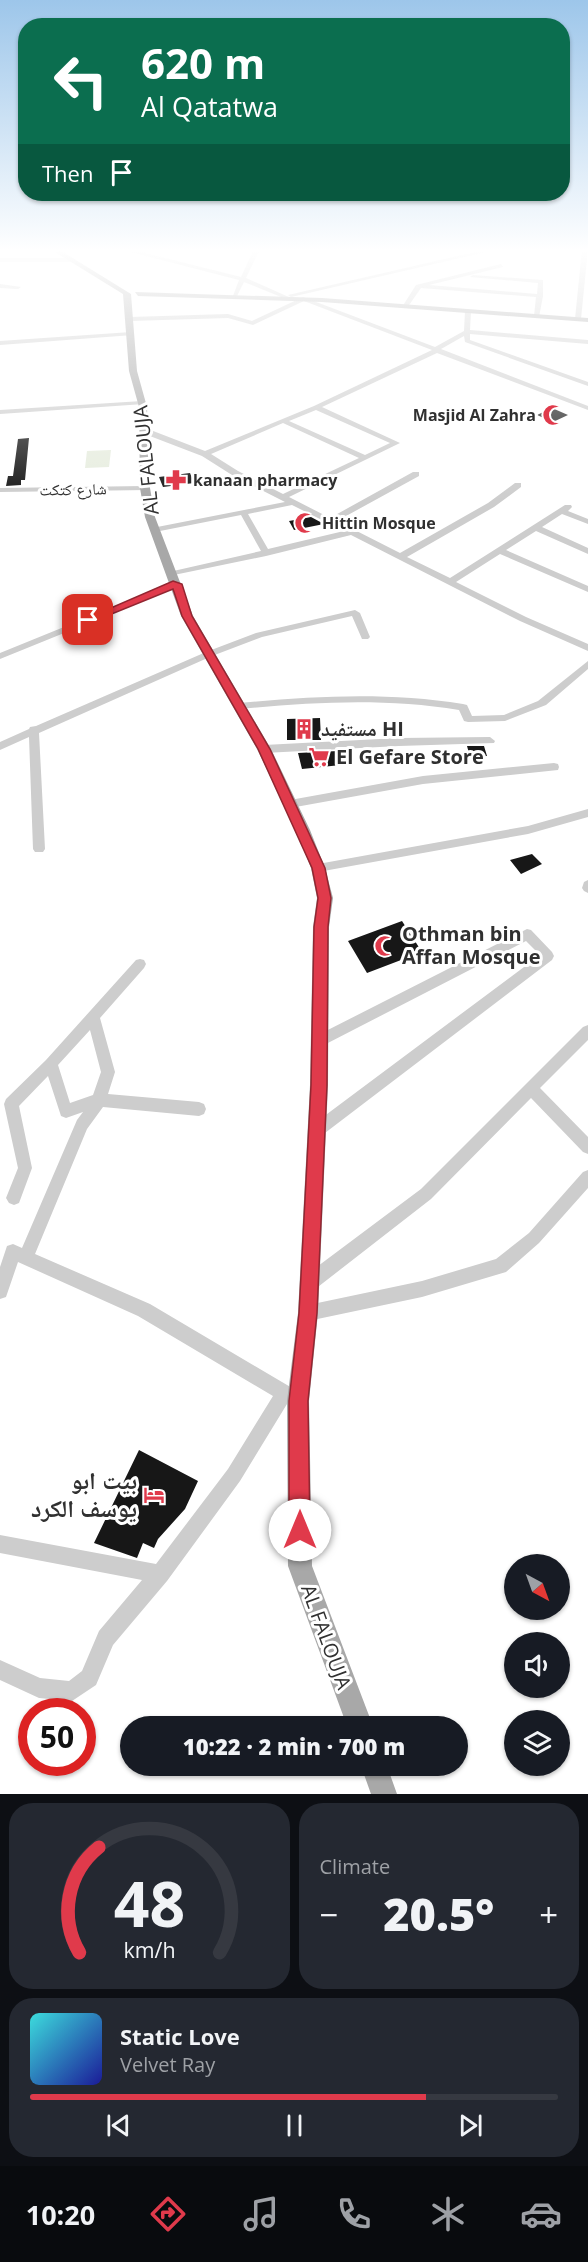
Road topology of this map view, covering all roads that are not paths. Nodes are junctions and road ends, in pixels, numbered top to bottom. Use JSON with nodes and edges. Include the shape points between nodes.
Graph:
{"nodes":[{"id":1,"x":467,"y":332,"type":"edge"},
{"id":2,"x":79,"y":333,"type":"edge"},
{"id":3,"x":130,"y":333,"type":"edge"},
{"id":4,"x":391,"y":333,"type":"edge"},
{"id":5,"x":466,"y":333,"type":"edge"},
{"id":6,"x":476,"y":333,"type":"edge"},
{"id":7,"x":588,"y":342,"type":"edge"},
{"id":8,"x":0,"y":343,"type":"edge"},
{"id":9,"x":437,"y":350,"type":"junction"},
{"id":10,"x":588,"y":384,"type":"edge"},
{"id":11,"x":142,"y":403,"type":"junction"},
{"id":12,"x":316,"y":407,"type":"junction"},
{"id":13,"x":588,"y":408,"type":"edge"},
{"id":14,"x":0,"y":412,"type":"edge"},
{"id":15,"x":284,"y":421,"type":"dead end"},
{"id":16,"x":145,"y":432,"type":"junction"},
{"id":17,"x":205,"y":454,"type":"junction"},
{"id":18,"x":364,"y":457,"type":"junction"},
{"id":19,"x":416,"y":474,"type":"dead end"},
{"id":20,"x":518,"y":485,"type":"dead end"},
{"id":21,"x":145,"y":488,"type":"junction"},
{"id":22,"x":0,"y":490,"type":"edge"},
{"id":23,"x":285,"y":496,"type":"junction"},
{"id":24,"x":295,"y":502,"type":"junction"},
{"id":25,"x":244,"y":513,"type":"junction"},
{"id":26,"x":331,"y":521,"type":"junction"},
{"id":27,"x":588,"y":522,"type":"edge"},
{"id":28,"x":536,"y":528,"type":"junction"},
{"id":29,"x":155,"y":530,"type":"junction"},
{"id":30,"x":352,"y":532,"type":"junction"},
{"id":31,"x":500,"y":551,"type":"junction"},
{"id":32,"x":588,"y":551,"type":"edge"},
{"id":33,"x":266,"y":553,"type":"junction"},
{"id":34,"x":400,"y":557,"type":"junction"},
{"id":35,"x":174,"y":579,"type":"junction"},
{"id":36,"x":450,"y":582,"type":"junction"},
{"id":37,"x":588,"y":590,"type":"edge"},
{"id":38,"x":365,"y":637,"type":"dead end"},
{"id":39,"x":588,"y":648,"type":"edge"},
{"id":40,"x":209,"y":654,"type":"junction"},
{"id":41,"x":0,"y":656,"type":"edge"},
{"id":42,"x":588,"y":664,"type":"edge"},
{"id":43,"x":239,"y":706,"type":"junction"},
{"id":44,"x":34,"y":729,"type":"junction"},
{"id":45,"x":490,"y":741,"type":"dead end"},
{"id":46,"x":0,"y":746,"type":"edge"},
{"id":47,"x":264,"y":749,"type":"junction"},
{"id":48,"x":554,"y":767,"type":"dead end"},
{"id":49,"x":290,"y":804,"type":"junction"},
{"id":50,"x":588,"y":813,"type":"edge"},
{"id":51,"x":39,"y":849,"type":"dead end"},
{"id":52,"x":318,"y":868,"type":"junction"},
{"id":53,"x":140,"y":964,"type":"dead end"},
{"id":54,"x":93,"y":1018,"type":"junction"},
{"id":55,"x":588,"y":1031,"type":"edge"},
{"id":56,"x":319,"y":1041,"type":"junction"},
{"id":57,"x":51,"y":1064,"type":"junction"},
{"id":58,"x":531,"y":1089,"type":"junction"},
{"id":59,"x":99,"y":1100,"type":"junction"},
{"id":60,"x":199,"y":1109,"type":"dead end"},
{"id":61,"x":316,"y":1131,"type":"junction"},
{"id":62,"x":588,"y":1147,"type":"edge"},
{"id":63,"x":588,"y":1177,"type":"edge"},
{"id":64,"x":14,"y":1198,"type":"dead end"},
{"id":65,"x":13,"y":1253,"type":"edge"},
{"id":66,"x":308,"y":1284,"type":"junction"},
{"id":67,"x":0,"y":1291,"type":"edge"},
{"id":68,"x":308,"y":1313,"type":"junction"},
{"id":69,"x":291,"y":1397,"type":"junction"},
{"id":70,"x":0,"y":1544,"type":"edge"},
{"id":71,"x":160,"y":1574,"type":"junction"},
{"id":72,"x":0,"y":1670,"type":"edge"},
{"id":73,"x":356,"y":1716,"type":"edge"},
{"id":74,"x":378,"y":1776,"type":"edge"},
{"id":75,"x":384,"y":1794,"type":"edge"}],
"edges":[{"from":1,"to":10,"type":"street","via":[[466,341]]},
{"from":2,"to":8,"type":"street"},
{"from":3,"to":11,"type":"main road","name":"AL FALOUJA","via":[[133,371]]},
{"from":4,"to":9,"type":"street"},
{"from":5,"to":9,"type":"street"},
{"from":6,"to":7,"type":"street"},
{"from":9,"to":12,"type":"street"},
{"from":9,"to":13,"type":"street"},
{"from":11,"to":14,"type":"street"},
{"from":11,"to":16,"type":"main road","name":"AL FALOUJA"},
{"from":12,"to":17,"type":"street"},
{"from":12,"to":18,"type":"street","via":[[396,443]]},
{"from":15,"to":18,"type":"street"},
{"from":16,"to":17,"type":"street"},
{"from":16,"to":21,"type":"main road","name":"AL FALOUJA"},
{"from":17,"to":23,"type":"street"},
{"from":18,"to":23,"type":"street"},
{"from":19,"to":26,"type":"street"},
{"from":20,"to":34,"type":"street","via":[[491,505]]},
{"from":21,"to":22,"type":"street","name":"شارع كتكت"},
{"from":21,"to":29,"type":"main road","name":"AL FALOUJA"},
{"from":23,"to":24,"type":"street"},
{"from":24,"to":25,"type":"street"},
{"from":24,"to":26,"type":"street"},
{"from":25,"to":29,"type":"street"},
{"from":25,"to":33,"type":"street"},
{"from":26,"to":30,"type":"street"},
{"from":27,"to":28,"type":"street","via":[[565,509]]},
{"from":28,"to":31,"type":"street"},
{"from":28,"to":32,"type":"street"},
{"from":29,"to":35,"type":"main road","name":"AL FALOUJA"},
{"from":30,"to":33,"type":"street"},
{"from":30,"to":34,"type":"street"},
{"from":31,"to":36,"type":"street"},
{"from":31,"to":37,"type":"street"},
{"from":33,"to":35,"type":"street"},
{"from":34,"to":36,"type":"street"},
{"from":35,"to":40,"type":"main road","name":"AL FALOUJA","via":[[187,616]]},
{"from":35,"to":41,"type":"street"},
{"from":36,"to":39,"type":"street"},
{"from":38,"to":40,"type":"street","via":[[355,613],[259,635]]},
{"from":40,"to":43,"type":"main road","name":"AL FALOUJA"},
{"from":40,"to":44,"type":"street"},
{"from":42,"to":43,"type":"street","via":[[542,703],[505,718],[468,720],[463,707],[428,701],[293,701]]},
{"from":43,"to":47,"type":"main road","name":"AL FALOUJA"},
{"from":44,"to":46,"type":"street"},
{"from":44,"to":51,"type":"street"},
{"from":45,"to":47,"type":"street"},
{"from":47,"to":49,"type":"main road","name":"AL FALOUJA"},
{"from":48,"to":49,"type":"street","via":[[423,780]]},
{"from":49,"to":52,"type":"main road","name":"AL FALOUJA"},
{"from":50,"to":52,"type":"street","via":[[517,832]]},
{"from":52,"to":56,"type":"main road","name":"AL FALOUJA","via":[[325,898]]},
{"from":53,"to":54,"type":"street"},
{"from":54,"to":57,"type":"street"},
{"from":54,"to":59,"type":"street","via":[[108,1072]]},
{"from":55,"to":58,"type":"street"},
{"from":56,"to":61,"type":"main road","name":"AL FALOUJA"},
{"from":56,"to":61,"type":"street","via":[[528,934],[548,956]]},
{"from":57,"to":59,"type":"street","via":[[66,1112]]},
{"from":57,"to":64,"type":"street","via":[[11,1104],[25,1168]]},
{"from":58,"to":62,"type":"street"},
{"from":58,"to":66,"type":"street","via":[[426,1194]]},
{"from":59,"to":60,"type":"street"},
{"from":59,"to":65,"type":"street"},
{"from":61,"to":66,"type":"main road","name":"AL FALOUJA"},
{"from":63,"to":68,"type":"street","via":[[534,1238],[500,1266],[422,1289]]},
{"from":65,"to":67,"type":"street"},
{"from":65,"to":69,"type":"street","via":[[144,1310]]},
{"from":66,"to":68,"type":"main road","name":"AL FALOUJA"},
{"from":68,"to":69,"type":"main road","name":"AL FALOUJA"},
{"from":69,"to":71,"type":"street"},
{"from":69,"to":73,"type":"main road","name":"AL FALOUJA","via":[[300,1566]]},
{"from":70,"to":71,"type":"street"},
{"from":71,"to":72,"type":"street","via":[[106,1638],[89,1678],[72,1691],[39,1688]]},
{"from":74,"to":75,"type":"main road"}]}
